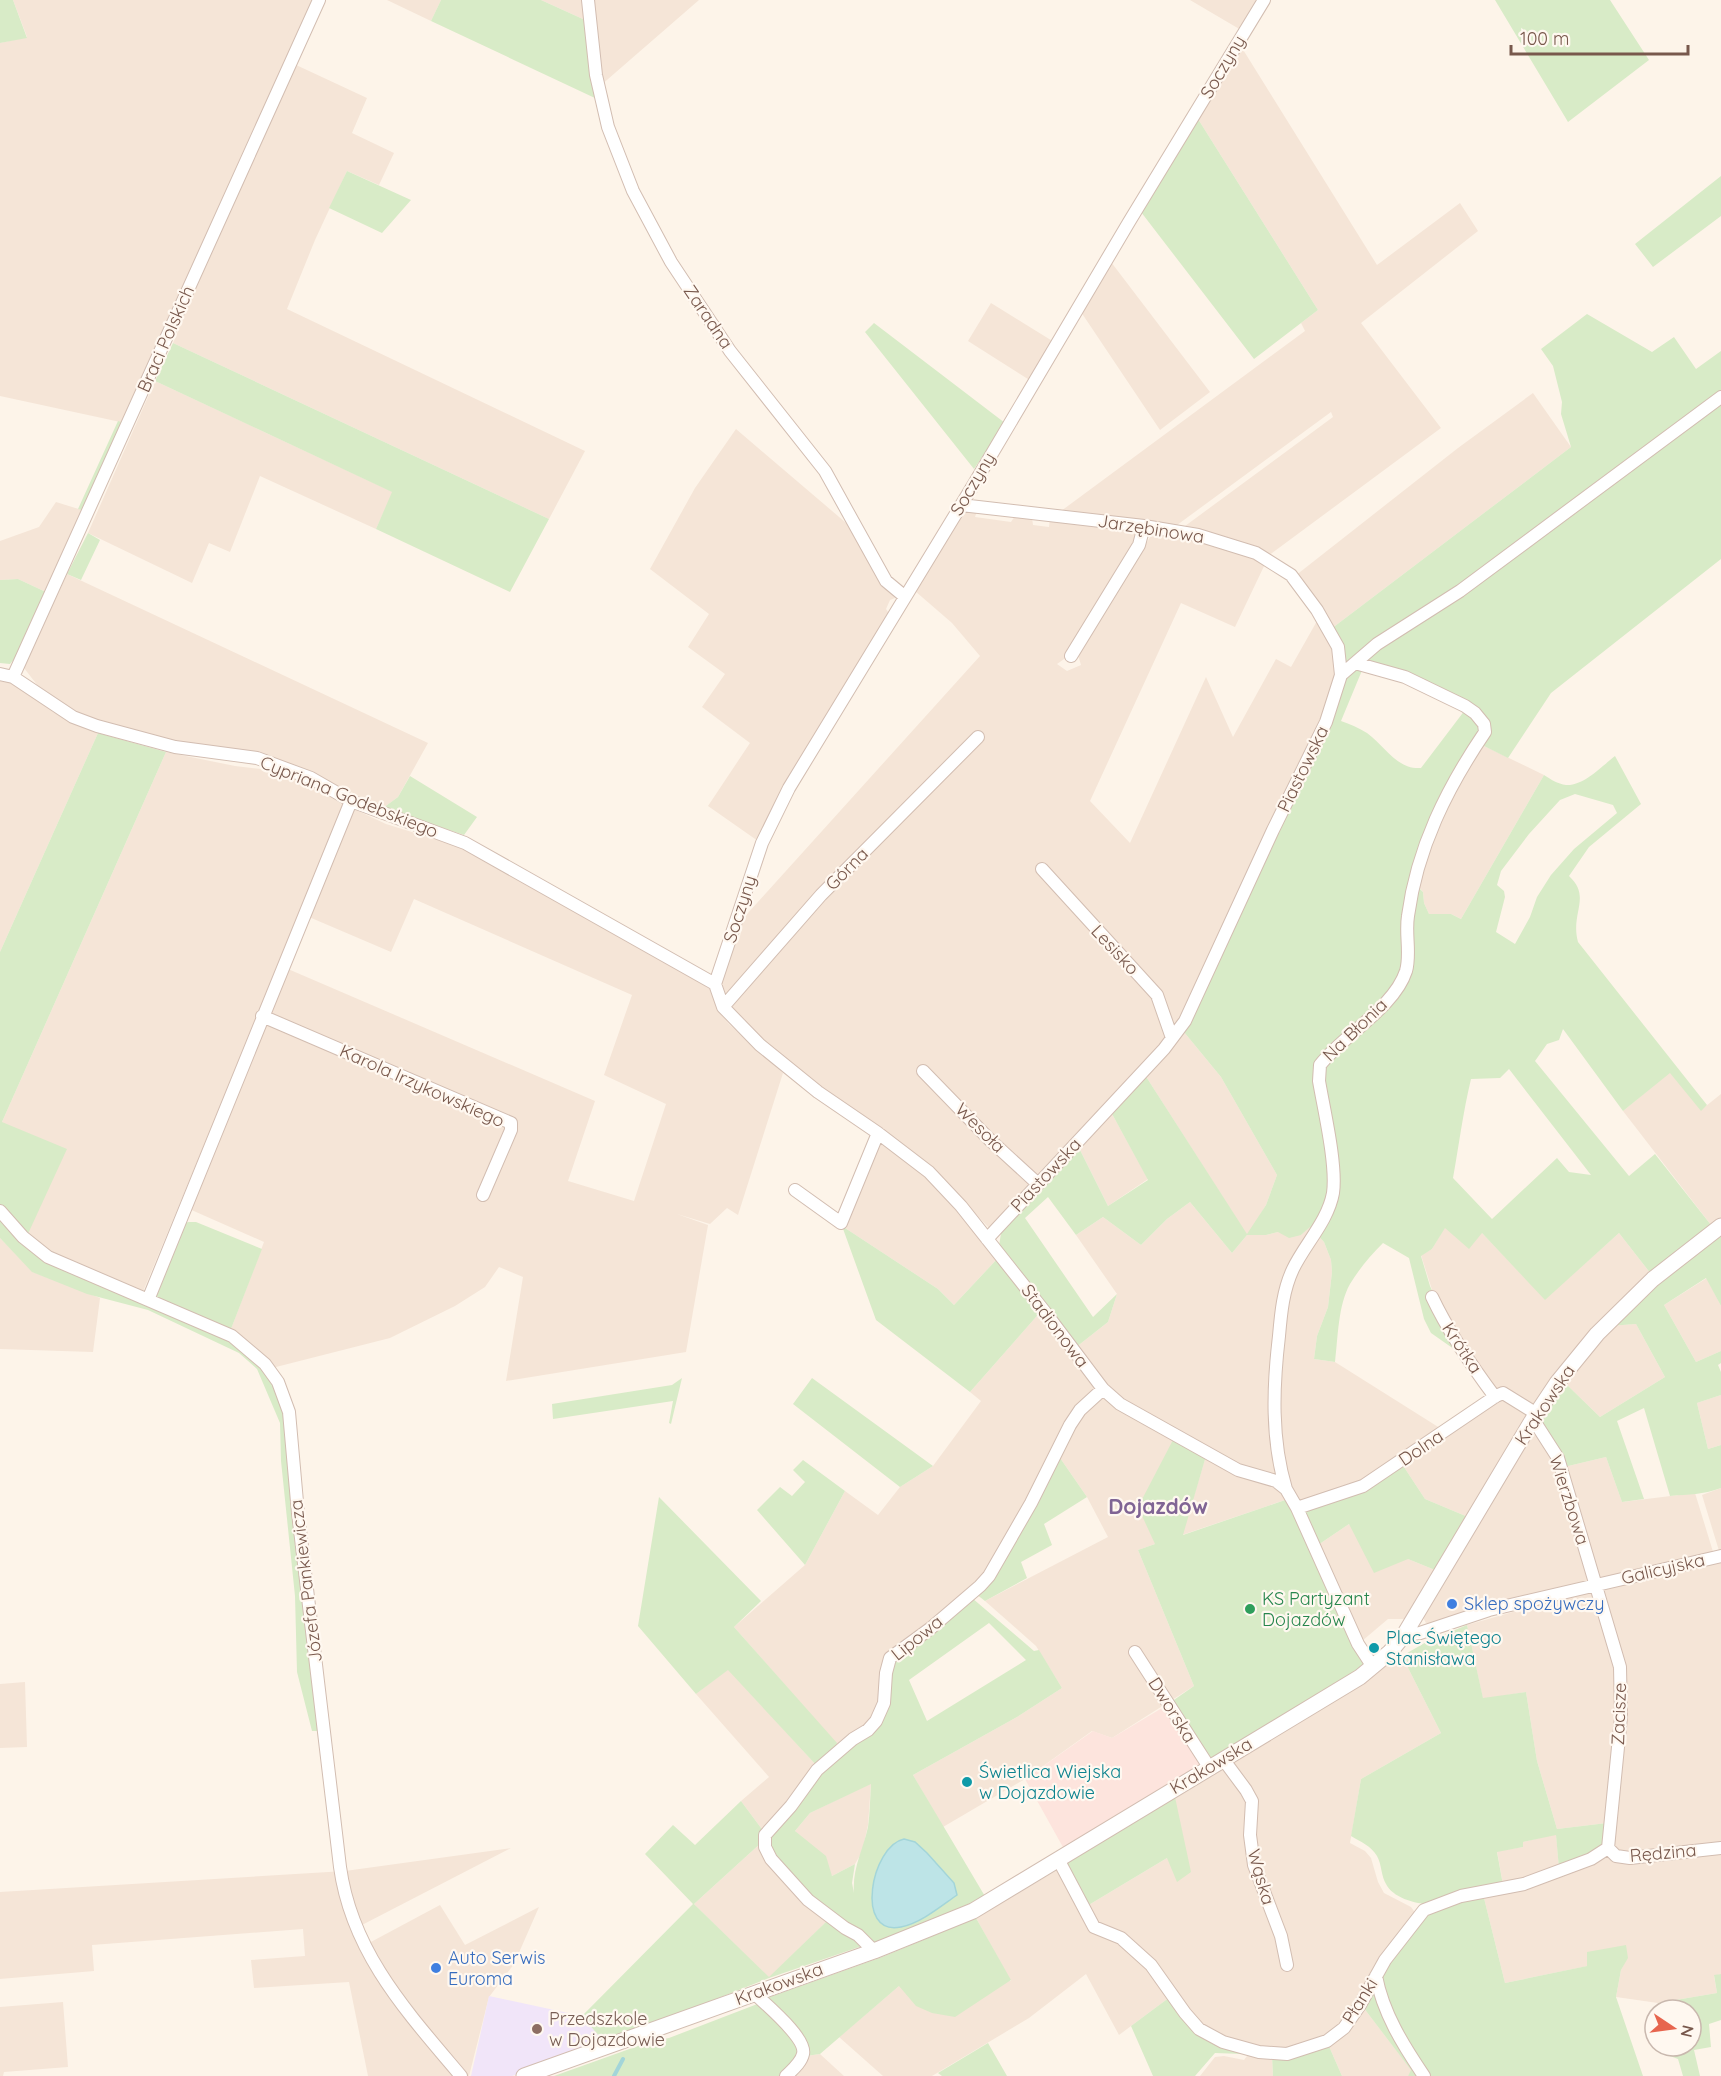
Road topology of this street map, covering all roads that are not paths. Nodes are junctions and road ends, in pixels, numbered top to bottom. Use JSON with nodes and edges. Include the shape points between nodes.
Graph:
{"nodes":[{"id":1,"x":319,"y":0,"type":"edge"},
{"id":2,"x":588,"y":0,"type":"edge"},
{"id":3,"x":1264,"y":0,"type":"edge"},
{"id":4,"x":1721,"y":397,"type":"edge"},
{"id":5,"x":961,"y":505,"type":"junction"},
{"id":6,"x":1144,"y":526,"type":"junction"},
{"id":7,"x":904,"y":596,"type":"junction"},
{"id":8,"x":1071,"y":656,"type":"dead end"},
{"id":9,"x":1355,"y":663,"type":"junction"},
{"id":10,"x":0,"y":674,"type":"edge"},
{"id":11,"x":1341,"y":675,"type":"junction"},
{"id":12,"x":13,"y":677,"type":"junction"},
{"id":13,"x":978,"y":737,"type":"dead end"},
{"id":14,"x":351,"y":801,"type":"junction"},
{"id":15,"x":1042,"y":869,"type":"dead end"},
{"id":16,"x":715,"y":984,"type":"junction"},
{"id":17,"x":723,"y":1007,"type":"junction"},
{"id":18,"x":262,"y":1016,"type":"junction"},
{"id":19,"x":1172,"y":1038,"type":"junction"},
{"id":20,"x":923,"y":1071,"type":"dead end"},
{"id":21,"x":878,"y":1132,"type":"junction"},
{"id":22,"x":1038,"y":1184,"type":"junction"},
{"id":23,"x":795,"y":1190,"type":"dead end"},
{"id":24,"x":483,"y":1195,"type":"dead end"},
{"id":25,"x":0,"y":1211,"type":"edge"},
{"id":26,"x":1721,"y":1226,"type":"edge"},
{"id":27,"x":987,"y":1239,"type":"junction"},
{"id":28,"x":1432,"y":1297,"type":"dead end"},
{"id":29,"x":148,"y":1300,"type":"junction"},
{"id":30,"x":1103,"y":1389,"type":"junction"},
{"id":31,"x":1495,"y":1397,"type":"junction"},
{"id":32,"x":1535,"y":1417,"type":"junction"},
{"id":33,"x":1286,"y":1489,"type":"junction"},
{"id":34,"x":1297,"y":1508,"type":"junction"},
{"id":35,"x":1721,"y":1556,"type":"edge"},
{"id":36,"x":1595,"y":1585,"type":"junction"},
{"id":37,"x":1407,"y":1628,"type":"junction"},
{"id":38,"x":1135,"y":1652,"type":"dead end"},
{"id":39,"x":1373,"y":1666,"type":"junction"},
{"id":40,"x":1223,"y":1759,"type":"junction"},
{"id":41,"x":1209,"y":1767,"type":"junction"},
{"id":42,"x":1608,"y":1848,"type":"junction"},
{"id":43,"x":1721,"y":1848,"type":"edge"},
{"id":44,"x":1058,"y":1859,"type":"junction"},
{"id":45,"x":873,"y":1951,"type":"junction"},
{"id":46,"x":1287,"y":1965,"type":"dead end"},
{"id":47,"x":1376,"y":1976,"type":"junction"},
{"id":48,"x":754,"y":1993,"type":"junction"},
{"id":49,"x":461,"y":2076,"type":"edge"},
{"id":50,"x":524,"y":2076,"type":"edge"},
{"id":51,"x":786,"y":2076,"type":"edge"},
{"id":52,"x":1424,"y":2076,"type":"edge"}],
"edges":[{"from":1,"to":12,"type":"street","name":"Braci Polskich"},
{"from":2,"to":7,"type":"street","name":"Zaradna","via":[[596,75],[608,127],[633,191],[671,262],[730,351],[825,471],[886,581]]},
{"from":3,"to":5,"type":"street","name":"Soczyny"},
{"from":4,"to":9,"type":"street","via":[[1460,591],[1377,644]]},
{"from":5,"to":6,"type":"street","name":"Jarzębinowa"},
{"from":5,"to":7,"type":"street","name":"Soczyny"},
{"from":6,"to":8,"type":"street","via":[[1139,545]]},
{"from":6,"to":11,"type":"street","name":"Jarzębinowa","via":[[1198,535],[1256,553],[1292,575],[1338,647]]},
{"from":7,"to":16,"type":"street","name":"Soczyny","via":[[789,788],[762,843]]},
{"from":9,"to":11,"type":"street"},
{"from":9,"to":33,"type":"street","name":"Na Błonia","via":[[1405,676],[1465,706],[1484,724],[1485,732],[1428,833],[1408,917],[1406,971],[1381,1007],[1320,1065],[1318,1081],[1334,1179],[1329,1207],[1293,1269],[1282,1308],[1274,1390],[1278,1463]]},
{"from":10,"to":12,"type":"street","name":"Cypriana Godebskiego"},
{"from":11,"to":19,"type":"street","name":"Piastowska","via":[[1311,755],[1185,1021]]},
{"from":12,"to":14,"type":"street","name":"Cypriana Godebskiego","via":[[73,717],[97,726],[175,747],[258,758],[311,778]]},
{"from":13,"to":17,"type":"street","name":"Górna","via":[[821,895]]},
{"from":14,"to":16,"type":"street","name":"Cypriana Godebskiego","via":[[465,843]]},
{"from":14,"to":18,"type":"street"},
{"from":15,"to":19,"type":"street","name":"Lesisko","via":[[1157,995]]},
{"from":16,"to":17,"type":"street","name":"Stadionowa"},
{"from":17,"to":21,"type":"street","name":"Stadionowa","via":[[768,1052]]},
{"from":18,"to":24,"type":"street","name":"Karola Irzykowskiego","via":[[511,1124]]},
{"from":18,"to":29,"type":"street"},
{"from":19,"to":22,"type":"street","name":"Piastowska"},
{"from":20,"to":22,"type":"street","name":"Wesoła"},
{"from":21,"to":23,"type":"street","via":[[842,1223]]},
{"from":21,"to":27,"type":"street","name":"Stadionowa","via":[[929,1172]]},
{"from":22,"to":27,"type":"street","name":"Piastowska"},
{"from":25,"to":29,"type":"street","name":"Józefa Pankiewicza","via":[[48,1257]]},
{"from":26,"to":32,"type":"street","name":"Krakowska","via":[[1653,1279],[1598,1334],[1557,1383]]},
{"from":27,"to":30,"type":"street","name":"Stadionowa"},
{"from":28,"to":31,"type":"street","name":"Krótka","via":[[1445,1324]]},
{"from":29,"to":49,"type":"street","name":"Józefa Pankiewicza","via":[[232,1336],[266,1364],[278,1382],[289,1413],[348,1909],[388,1987]]},
{"from":30,"to":33,"type":"street","name":"Stadionowa","via":[[1120,1404],[1238,1470],[1276,1481]]},
{"from":30,"to":45,"type":"street","name":"Lipowa","via":[[1070,1425],[1032,1503],[989,1576],[931,1628],[890,1658],[882,1712],[868,1730],[817,1770],[765,1835],[771,1859],[808,1900],[858,1935]]},
{"from":31,"to":32,"type":"street","via":[[1503,1393]]},
{"from":31,"to":34,"type":"street","name":"Dolna","via":[[1363,1486]]},
{"from":32,"to":36,"type":"street","name":"Wierzbowa","via":[[1558,1458]]},
{"from":32,"to":37,"type":"street","name":"Krakowska"},
{"from":33,"to":34,"type":"street"},
{"from":34,"to":39,"type":"street","via":[[1358,1644]]},
{"from":35,"to":36,"type":"street","name":"Galicyjska"},
{"from":36,"to":37,"type":"street","name":"Galicyjska","via":[[1490,1610],[1420,1633]]},
{"from":36,"to":42,"type":"street","name":"Zacisze","via":[[1620,1667],[1621,1717]]},
{"from":37,"to":39,"type":"street","name":"Krakowska","via":[[1390,1652]]},
{"from":38,"to":41,"type":"street","name":"Dworska"},
{"from":39,"to":40,"type":"street","name":"Krakowska"},
{"from":40,"to":41,"type":"street","name":"Krakowska"},
{"from":40,"to":46,"type":"street","name":"Wąska","via":[[1252,1801],[1250,1835],[1254,1865],[1281,1936]]},
{"from":41,"to":44,"type":"street","name":"Krakowska"},
{"from":42,"to":43,"type":"street","name":"Rędzina","via":[[1616,1856],[1630,1858]]},
{"from":42,"to":47,"type":"street","name":"Płanki","via":[[1591,1859],[1524,1884],[1461,1896],[1424,1910]]},
{"from":44,"to":45,"type":"street","name":"Krakowska","via":[[973,1911]]},
{"from":44,"to":47,"type":"street","name":"Płanki","via":[[1094,1927],[1129,1945],[1151,1965],[1199,2029],[1223,2042],[1259,2052],[1287,2054],[1327,2041],[1344,2028]]},
{"from":45,"to":48,"type":"street","name":"Krakowska"},
{"from":47,"to":52,"type":"street","via":[[1386,2012]]},
{"from":48,"to":50,"type":"street","name":"Krakowska"},
{"from":48,"to":51,"type":"street","via":[[797,2035],[804,2047],[796,2067]]}]}
